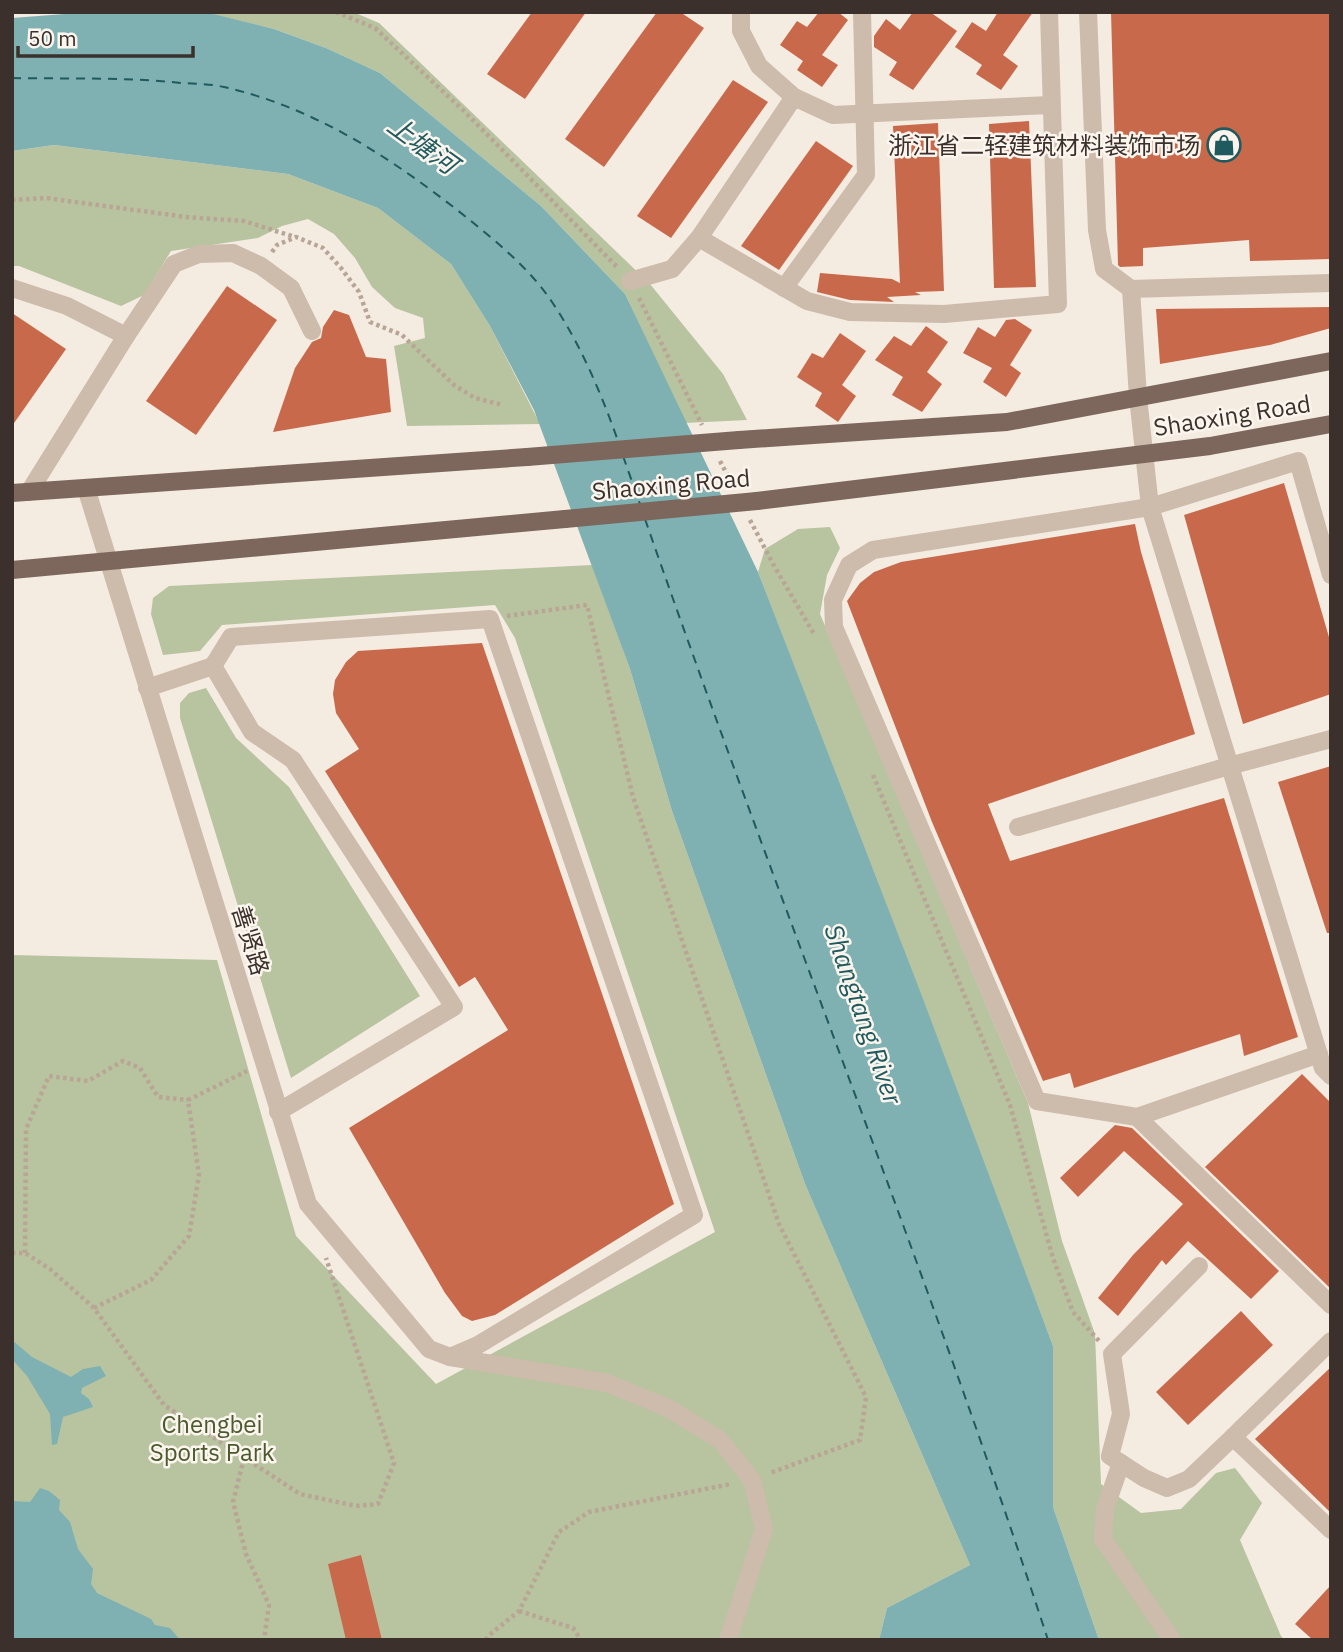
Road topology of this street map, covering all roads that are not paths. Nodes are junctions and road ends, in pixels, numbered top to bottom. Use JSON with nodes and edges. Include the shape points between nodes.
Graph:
{"nodes":[{"id":1,"x":741,"y":12,"type":"edge"},
{"id":2,"x":862,"y":12,"type":"edge"},
{"id":3,"x":1049,"y":12,"type":"edge"},
{"id":4,"x":1088,"y":12,"type":"edge"},
{"id":5,"x":794,"y":97,"type":"junction"},
{"id":6,"x":1051,"y":105,"type":"junction"},
{"id":7,"x":863,"y":112,"type":"junction"},
{"id":8,"x":699,"y":238,"type":"junction"},
{"id":9,"x":630,"y":281,"type":"road end"},
{"id":10,"x":1331,"y":283,"type":"edge"},
{"id":11,"x":12,"y":288,"type":"edge"},
{"id":12,"x":784,"y":288,"type":"junction"},
{"id":13,"x":1130,"y":289,"type":"junction"},
{"id":14,"x":312,"y":331,"type":"dead end"},
{"id":15,"x":126,"y":336,"type":"junction"},
{"id":16,"x":1331,"y":360,"type":"edge"},
{"id":17,"x":1138,"y":397,"type":"junction"},
{"id":18,"x":1331,"y":424,"type":"edge"},
{"id":19,"x":1144,"y":454,"type":"junction"},
{"id":20,"x":86,"y":488,"type":"junction"},
{"id":21,"x":21,"y":493,"type":"edge"},
{"id":22,"x":1150,"y":507,"type":"junction"},
{"id":23,"x":108,"y":563,"type":"junction"},
{"id":24,"x":12,"y":570,"type":"edge"},
{"id":25,"x":1331,"y":575,"type":"edge"},
{"id":26,"x":213,"y":666,"type":"junction"},
{"id":27,"x":147,"y":688,"type":"junction"},
{"id":28,"x":1331,"y":739,"type":"edge"},
{"id":29,"x":1229,"y":766,"type":"junction"},
{"id":30,"x":1018,"y":827,"type":"dead end"},
{"id":31,"x":1319,"y":1054,"type":"junction"},
{"id":32,"x":1331,"y":1076,"type":"edge"},
{"id":33,"x":278,"y":1112,"type":"junction"},
{"id":34,"x":1137,"y":1117,"type":"junction"},
{"id":35,"x":1199,"y":1266,"type":"dead end"},
{"id":36,"x":1331,"y":1305,"type":"edge"},
{"id":37,"x":1331,"y":1341,"type":"edge"},
{"id":38,"x":450,"y":1357,"type":"junction"},
{"id":39,"x":1233,"y":1437,"type":"junction"},
{"id":40,"x":1121,"y":1463,"type":"junction"},
{"id":41,"x":1331,"y":1530,"type":"edge"},
{"id":42,"x":728,"y":1640,"type":"edge"},
{"id":43,"x":1172,"y":1640,"type":"edge"}],
"edges":[{"from":1,"to":5,"type":"street","via":[[741,31],[759,66]]},
{"from":2,"to":7,"type":"street"},
{"from":3,"to":6,"type":"street"},
{"from":4,"to":13,"type":"street","via":[[1097,230],[1104,269]]},
{"from":5,"to":7,"type":"street","via":[[833,115]]},
{"from":5,"to":8,"type":"street"},
{"from":6,"to":7,"type":"street"},
{"from":6,"to":12,"type":"street","via":[[1058,304],[944,314],[850,312],[807,301]]},
{"from":7,"to":12,"type":"street","via":[[866,175]]},
{"from":8,"to":9,"type":"street","via":[[672,269]]},
{"from":8,"to":12,"type":"street"},
{"from":10,"to":13,"type":"street"},
{"from":11,"to":15,"type":"street","via":[[66,306]]},
{"from":13,"to":17,"type":"street"},
{"from":14,"to":15,"type":"street","via":[[291,288],[233,253],[199,254],[174,264]]},
{"from":15,"to":21,"type":"street"},
{"from":16,"to":17,"type":"main road","name":"Shaoxing Road"},
{"from":17,"to":19,"type":"street"},
{"from":17,"to":20,"type":"main road","name":"Shaoxing Road","bridge":true,"via":[[1007,422]]},
{"from":18,"to":19,"type":"main road","name":"Shaoxing Road"},
{"from":19,"to":22,"type":"street"},
{"from":19,"to":23,"type":"main road","name":"Shaoxing Road","bridge":true,"via":[[752,508],[565,519]]},
{"from":20,"to":21,"type":"main road","name":"Shaoxing Road"},
{"from":20,"to":23,"type":"street","name":"善贤路"},
{"from":22,"to":25,"type":"street","via":[[1298,461]]},
{"from":22,"to":29,"type":"street"},
{"from":22,"to":34,"type":"street","via":[[873,550],[849,565],[833,600],[834,627],[1037,1101]]},
{"from":23,"to":24,"type":"main road","name":"Shaoxing Road"},
{"from":23,"to":27,"type":"street","name":"善贤路"},
{"from":26,"to":27,"type":"street"},
{"from":26,"to":33,"type":"street","via":[[252,732],[293,760],[454,1007]]},
{"from":26,"to":38,"type":"street","via":[[231,637],[490,619],[694,1215],[478,1345]]},
{"from":27,"to":33,"type":"street","name":"善贤路"},
{"from":28,"to":29,"type":"street"},
{"from":29,"to":30,"type":"street"},
{"from":29,"to":31,"type":"street"},
{"from":31,"to":32,"type":"street"},
{"from":31,"to":34,"type":"street"},
{"from":33,"to":38,"type":"street","name":"善贤路","via":[[308,1204],[429,1349]]},
{"from":34,"to":36,"type":"street"},
{"from":35,"to":40,"type":"street","via":[[1112,1354],[1121,1414],[1110,1455]]},
{"from":37,"to":39,"type":"street"},
{"from":38,"to":42,"type":"street","via":[[607,1383],[668,1408],[720,1440],[752,1479],[764,1529]]},
{"from":39,"to":40,"type":"street","via":[[1189,1479],[1167,1488]]},
{"from":39,"to":41,"type":"street"},
{"from":40,"to":43,"type":"street","via":[[1105,1509],[1103,1539]]}]}
